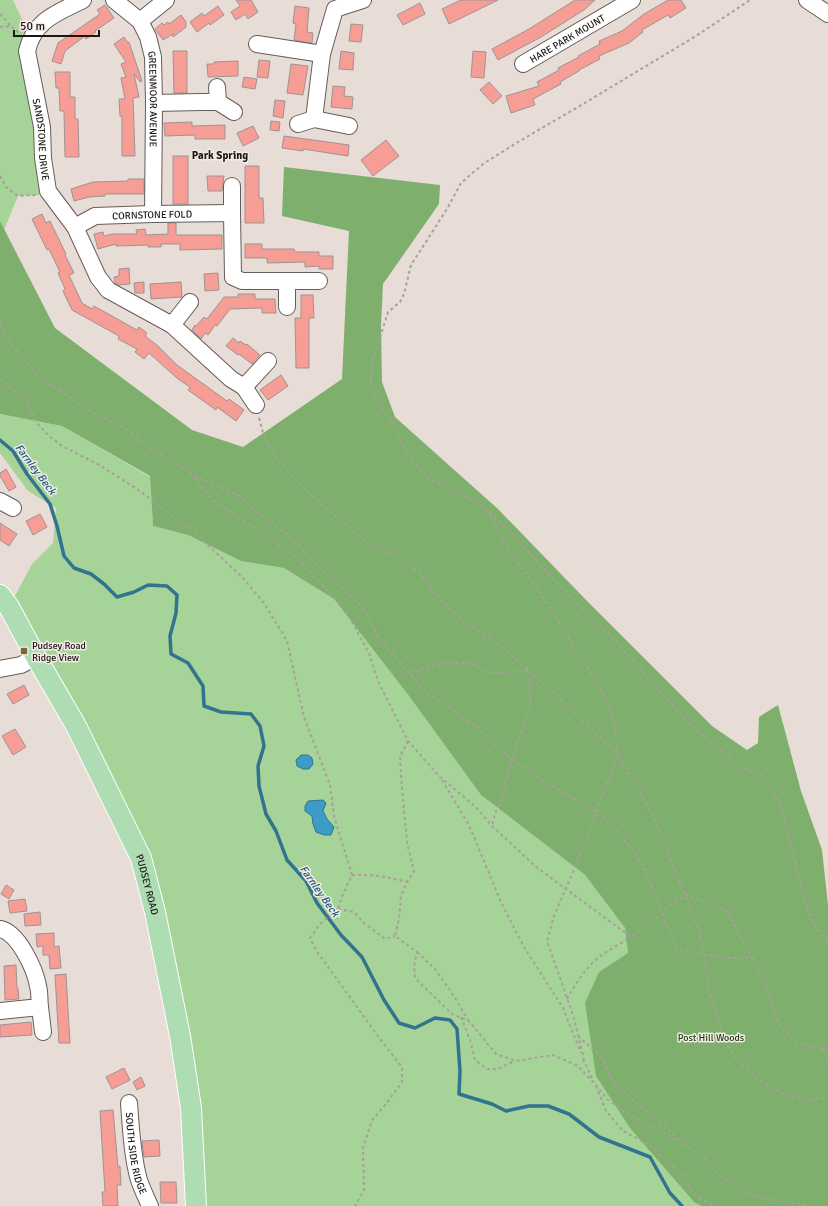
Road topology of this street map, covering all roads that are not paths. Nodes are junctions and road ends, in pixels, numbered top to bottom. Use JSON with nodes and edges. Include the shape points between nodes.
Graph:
{"nodes":[{"id":1,"x":83,"y":0,"type":"edge"},
{"id":2,"x":114,"y":0,"type":"edge"},
{"id":3,"x":166,"y":0,"type":"edge"},
{"id":4,"x":362,"y":0,"type":"edge"},
{"id":5,"x":632,"y":0,"type":"edge"},
{"id":6,"x":808,"y":0,"type":"edge"},
{"id":7,"x":330,"y":5,"type":"edge"},
{"id":8,"x":828,"y":14,"type":"edge"},
{"id":9,"x":140,"y":21,"type":"junction"},
{"id":10,"x":257,"y":44,"type":"dead end"},
{"id":11,"x":322,"y":54,"type":"junction"},
{"id":12,"x":522,"y":64,"type":"dead end"},
{"id":13,"x":154,"y":103,"type":"junction"},
{"id":14,"x":234,"y":112,"type":"dead end"},
{"id":15,"x":314,"y":119,"type":"junction"},
{"id":16,"x":298,"y":124,"type":"dead end"},
{"id":17,"x":349,"y":126,"type":"dead end"},
{"id":18,"x":232,"y":186,"type":"dead end"},
{"id":19,"x":232,"y":213,"type":"junction"},
{"id":20,"x":153,"y":214,"type":"junction"},
{"id":21,"x":75,"y":227,"type":"junction"},
{"id":22,"x":320,"y":281,"type":"dead end"},
{"id":23,"x":287,"y":282,"type":"junction"},
{"id":24,"x":190,"y":302,"type":"dead end"},
{"id":25,"x":287,"y":308,"type":"dead end"},
{"id":26,"x":172,"y":325,"type":"junction"},
{"id":27,"x":268,"y":361,"type":"dead end"},
{"id":28,"x":244,"y":387,"type":"junction"},
{"id":29,"x":256,"y":405,"type":"road end"},
{"id":30,"x":0,"y":595,"type":"edge"},
{"id":31,"x":36,"y":657,"type":"junction"},
{"id":32,"x":0,"y":669,"type":"edge"},
{"id":33,"x":0,"y":929,"type":"edge"},
{"id":34,"x":40,"y":1007,"type":"junction"},
{"id":35,"x":0,"y":1011,"type":"edge"},
{"id":36,"x":43,"y":1032,"type":"dead end"},
{"id":37,"x":130,"y":1103,"type":"dead end"},
{"id":38,"x":145,"y":1204,"type":"edge"},
{"id":39,"x":196,"y":1206,"type":"edge"}],
"edges":[{"from":1,"to":21,"type":"street","name":"SANDSTONE DRIVE","via":[[54,14],[39,26],[27,51],[42,127],[48,191]]},
{"from":2,"to":9,"type":"street","name":"GREENMOOR AVENUE"},
{"from":3,"to":9,"type":"street"},
{"from":4,"to":7,"type":"street"},
{"from":5,"to":12,"type":"street","name":"HARE PARK MOUNT"},
{"from":6,"to":8,"type":"street"},
{"from":7,"to":11,"type":"street"},
{"from":9,"to":13,"type":"street","name":"GREENMOOR AVENUE","via":[[148,37],[153,57]]},
{"from":10,"to":11,"type":"street"},
{"from":11,"to":15,"type":"street"},
{"from":13,"to":14,"type":"street","via":[[200,102],[218,95]]},
{"from":13,"to":20,"type":"street","name":"GREENMOOR AVENUE"},
{"from":15,"to":16,"type":"street"},
{"from":15,"to":17,"type":"street"},
{"from":18,"to":19,"type":"street"},
{"from":19,"to":20,"type":"street","name":"CORNSTONE FOLD"},
{"from":19,"to":23,"type":"street","via":[[233,277],[242,281]]},
{"from":20,"to":21,"type":"street","name":"CORNSTONE FOLD","via":[[96,216]]},
{"from":21,"to":26,"type":"street","name":"SANDSTONE DRIVE","via":[[98,277],[108,290]]},
{"from":22,"to":23,"type":"street"},
{"from":23,"to":25,"type":"street"},
{"from":24,"to":26,"type":"street"},
{"from":26,"to":28,"type":"street","name":"SANDSTONE DRIVE"},
{"from":27,"to":28,"type":"street"},
{"from":28,"to":29,"type":"street","name":"SANDSTONE DRIVE"},
{"from":30,"to":31,"type":"main road","name":"PUDSEY ROAD"},
{"from":31,"to":32,"type":"street"},
{"from":31,"to":39,"type":"main road","name":"PUDSEY ROAD","via":[[76,726],[141,858],[155,912],[180,1036],[191,1108]]},
{"from":33,"to":34,"type":"street","via":[[5,930],[21,944],[38,985]]},
{"from":34,"to":35,"type":"street"},
{"from":34,"to":36,"type":"street"},
{"from":37,"to":38,"type":"street","name":"SOUTH SIDE RIDGE","via":[[136,1168]]}]}
